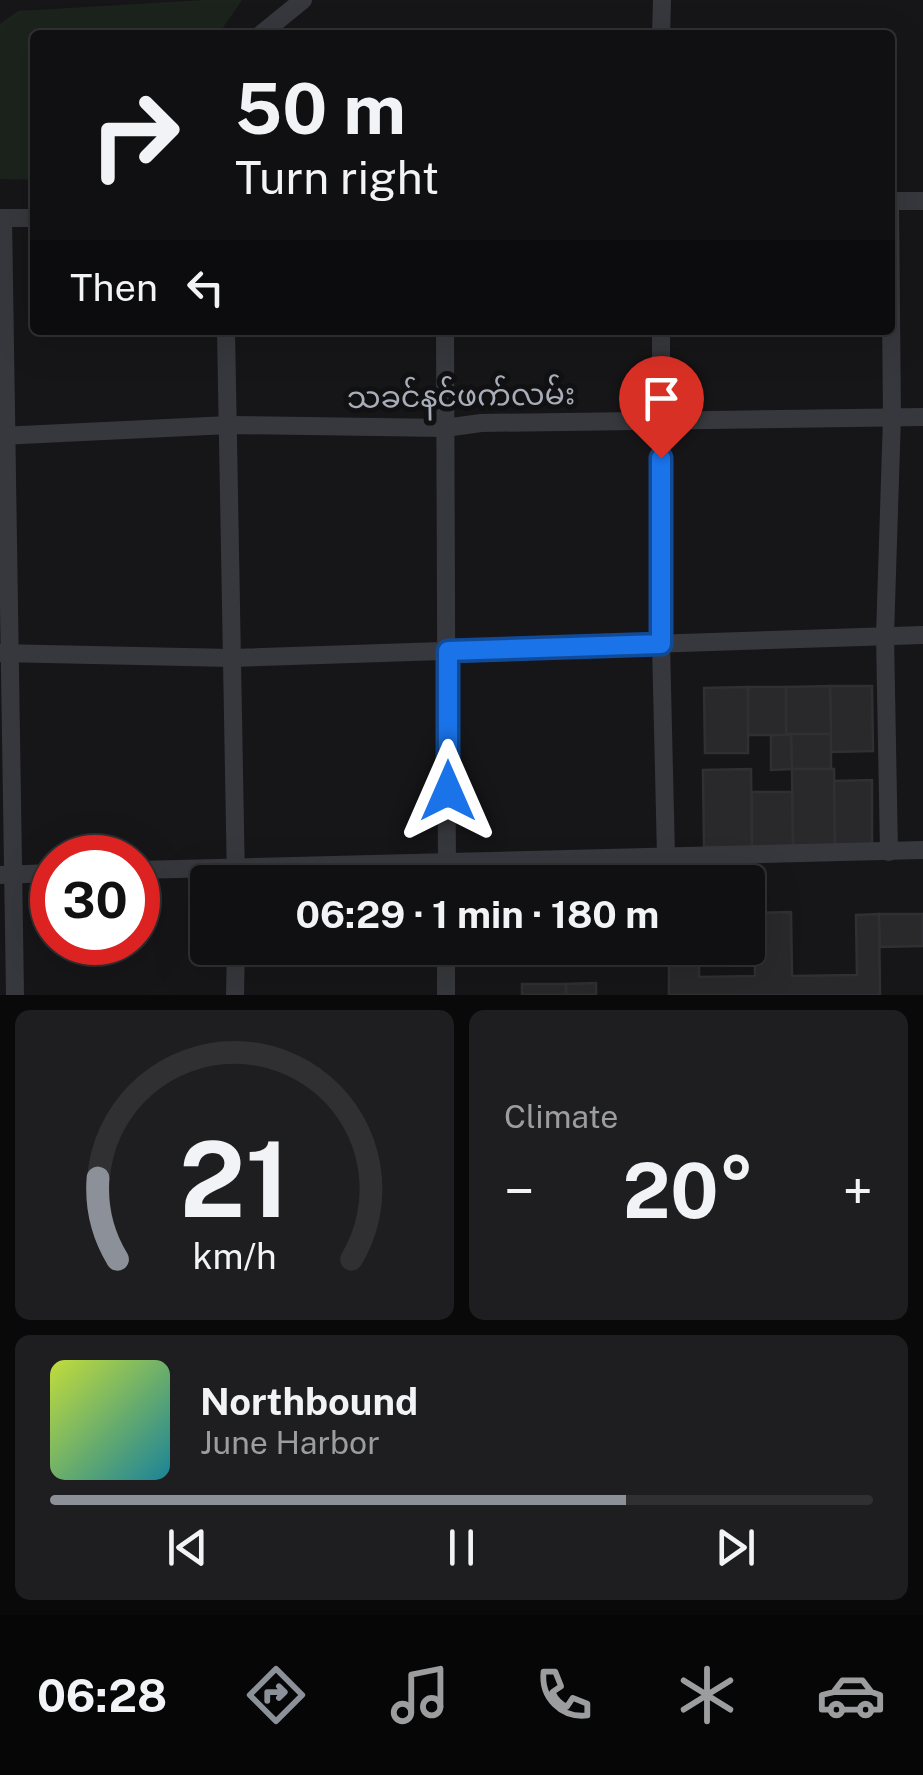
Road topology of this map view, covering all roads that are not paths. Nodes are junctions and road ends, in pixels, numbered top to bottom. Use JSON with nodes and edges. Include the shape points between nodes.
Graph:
{"nodes":[{"id":1,"x":303,"y":0,"type":"edge"},
{"id":2,"x":662,"y":0,"type":"edge"},
{"id":3,"x":266,"y":30,"type":"edge"},
{"id":4,"x":662,"y":30,"type":"edge"},
{"id":5,"x":923,"y":200,"type":"edge"},
{"id":6,"x":895,"y":202,"type":"edge"},
{"id":7,"x":2,"y":218,"type":"edge"},
{"id":8,"x":30,"y":218,"type":"edge"},
{"id":9,"x":226,"y":335,"type":"edge"},
{"id":10,"x":445,"y":335,"type":"edge"},
{"id":11,"x":660,"y":335,"type":"edge"},
{"id":12,"x":891,"y":335,"type":"edge"},
{"id":13,"x":892,"y":417,"type":"junction"},
{"id":14,"x":923,"y":417,"type":"edge"},
{"id":15,"x":661,"y":421,"type":"junction"},
{"id":16,"x":229,"y":425,"type":"junction"},
{"id":17,"x":445,"y":428,"type":"junction"},
{"id":18,"x":4,"y":436,"type":"edge"},
{"id":19,"x":923,"y":634,"type":"edge"},
{"id":20,"x":885,"y":636,"type":"junction"},
{"id":21,"x":661,"y":644,"type":"junction"},
{"id":22,"x":448,"y":651,"type":"junction"},
{"id":23,"x":5,"y":653,"type":"edge"},
{"id":24,"x":231,"y":658,"type":"junction"},
{"id":25,"x":923,"y":850,"type":"edge"},
{"id":26,"x":889,"y":852,"type":"junction"},
{"id":27,"x":666,"y":856,"type":"junction"},
{"id":28,"x":448,"y":861,"type":"junction"},
{"id":29,"x":236,"y":865,"type":"edge"},
{"id":30,"x":387,"y":865,"type":"edge"},
{"id":31,"x":448,"y":865,"type":"edge"},
{"id":32,"x":160,"y":871,"type":"edge"},
{"id":33,"x":190,"y":873,"type":"edge"},
{"id":34,"x":7,"y":874,"type":"edge"},
{"id":35,"x":236,"y":965,"type":"edge"},
{"id":36,"x":446,"y":965,"type":"edge"},
{"id":37,"x":15,"y":995,"type":"edge"},
{"id":38,"x":235,"y":995,"type":"edge"},
{"id":39,"x":446,"y":995,"type":"edge"}],
"edges":[{"from":1,"to":3,"type":"street"},
{"from":2,"to":4,"type":"street"},
{"from":5,"to":6,"type":"street"},
{"from":7,"to":8,"type":"street"},
{"from":7,"to":18,"type":"street"},
{"from":9,"to":16,"type":"street"},
{"from":10,"to":17,"type":"street"},
{"from":11,"to":15,"type":"street"},
{"from":12,"to":13,"type":"street"},
{"from":13,"to":14,"type":"street","name":"သခင်နင်ဖက်လမ်း"},
{"from":13,"to":15,"type":"street","name":"သခင်နင်ဖက်လမ်း"},
{"from":13,"to":20,"type":"street"},
{"from":15,"to":17,"type":"street","name":"သခင်နင်ဖက်လမ်း"},
{"from":15,"to":21,"type":"street"},
{"from":16,"to":17,"type":"street","name":"သခင်နင်ဖက်လမ်း"},
{"from":16,"to":18,"type":"street","name":"သခင်နင်ဖက်လမ်း"},
{"from":16,"to":24,"type":"street"},
{"from":17,"to":22,"type":"street"},
{"from":18,"to":23,"type":"street"},
{"from":19,"to":20,"type":"street"},
{"from":20,"to":21,"type":"street"},
{"from":20,"to":26,"type":"street"},
{"from":21,"to":22,"type":"street"},
{"from":21,"to":27,"type":"street"},
{"from":22,"to":24,"type":"street"},
{"from":22,"to":28,"type":"street"},
{"from":23,"to":24,"type":"street"},
{"from":23,"to":34,"type":"street"},
{"from":24,"to":29,"type":"street"},
{"from":25,"to":26,"type":"street"},
{"from":26,"to":27,"type":"street"},
{"from":27,"to":28,"type":"street"},
{"from":28,"to":30,"type":"street"},
{"from":28,"to":31,"type":"street"},
{"from":32,"to":33,"type":"street"},
{"from":34,"to":37,"type":"street"},
{"from":35,"to":38,"type":"street"},
{"from":36,"to":39,"type":"street"}]}
